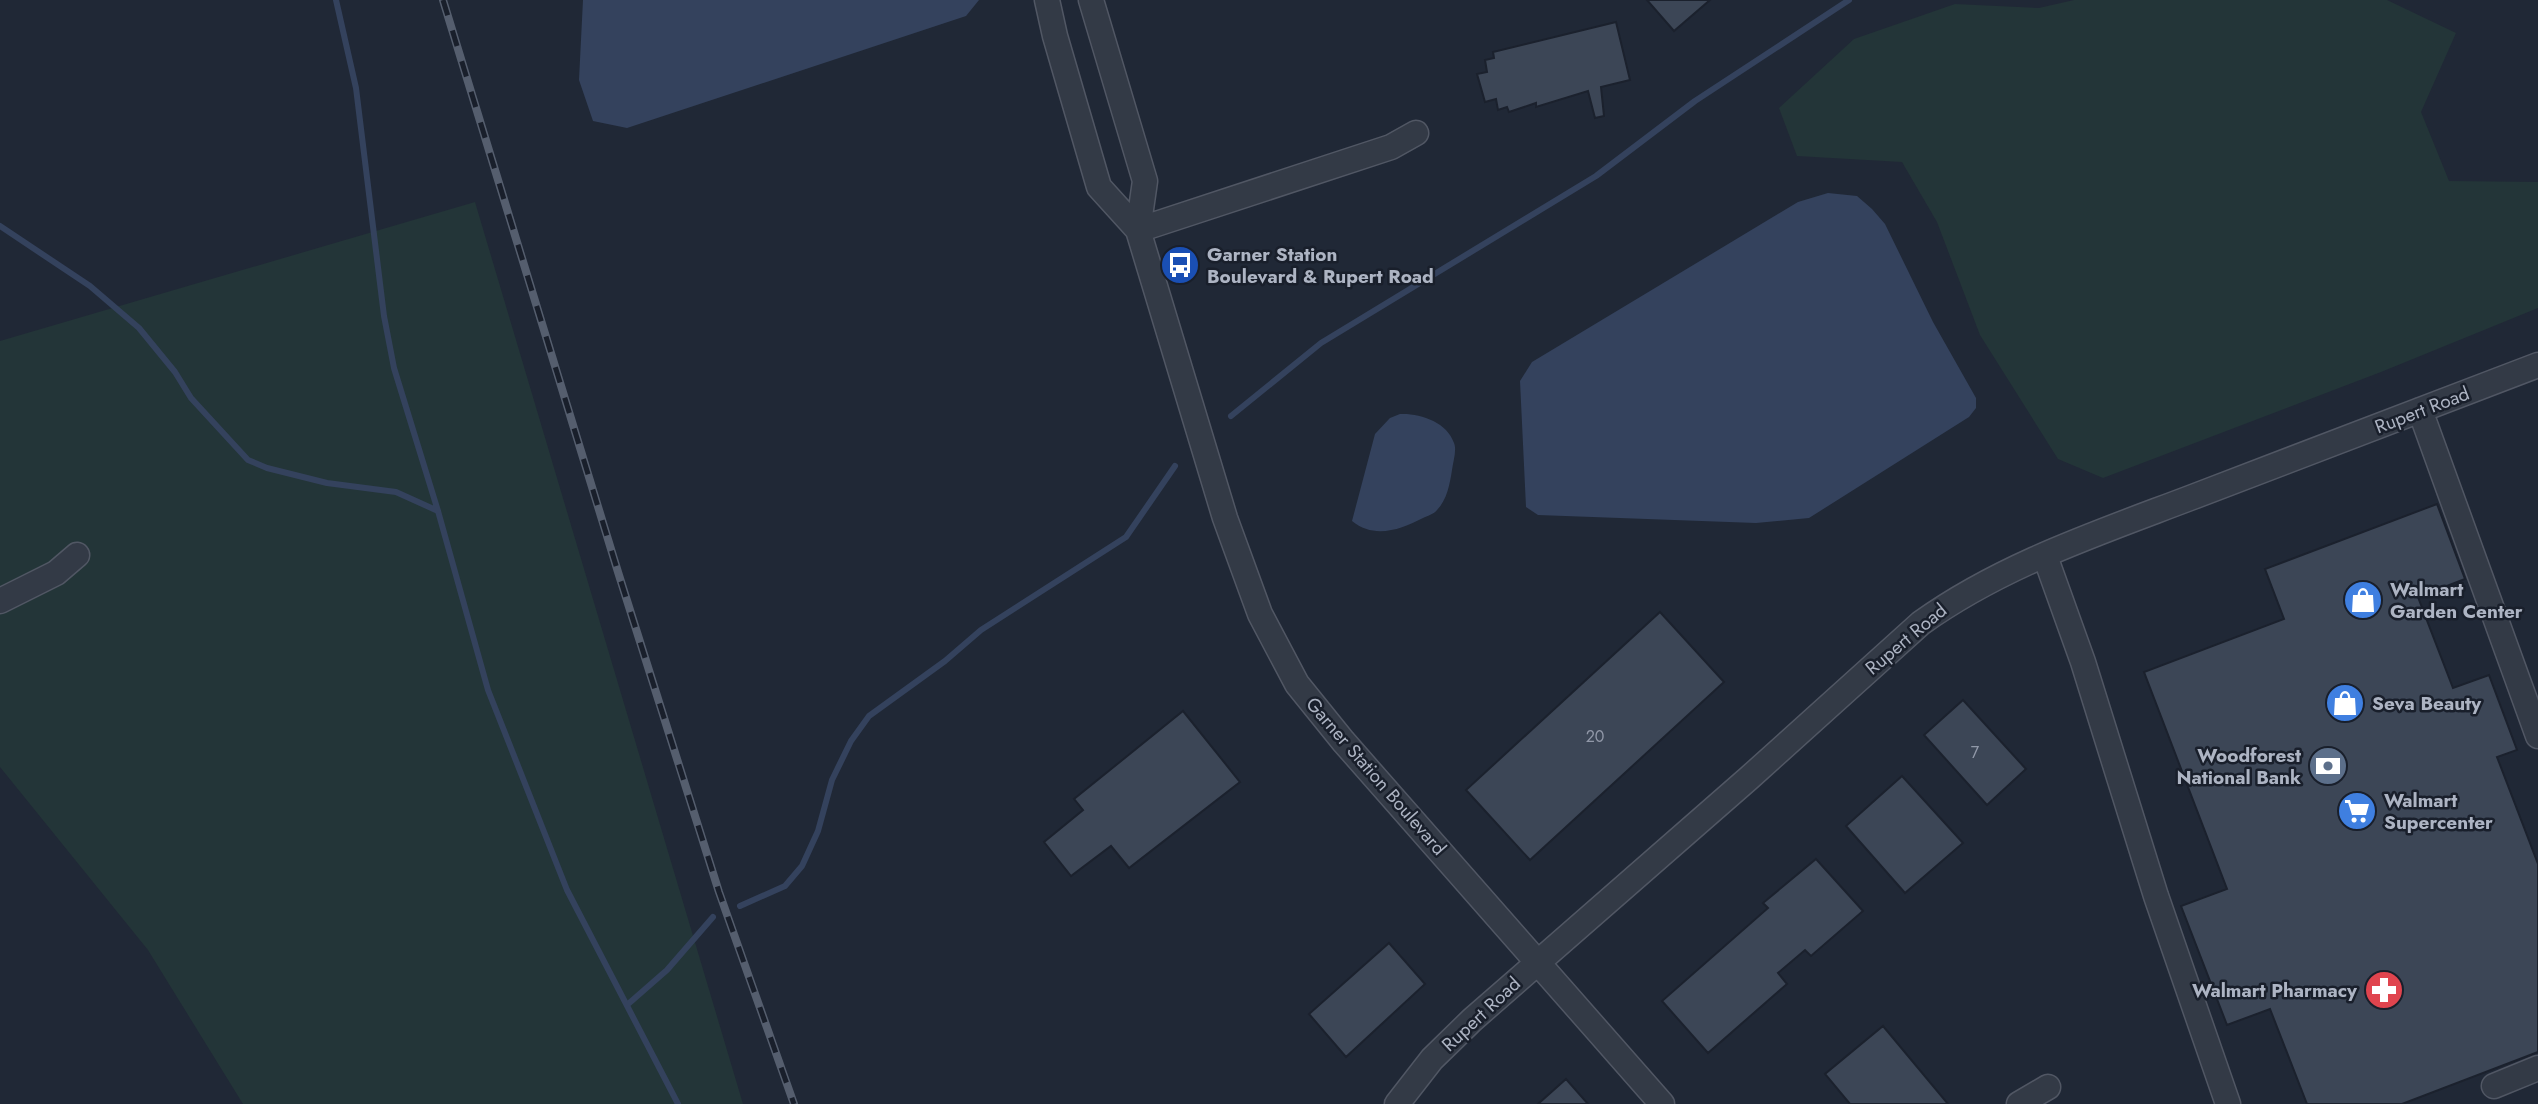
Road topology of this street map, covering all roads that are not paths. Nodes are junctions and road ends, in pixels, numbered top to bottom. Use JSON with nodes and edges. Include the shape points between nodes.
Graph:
{"nodes":[{"id":1,"x":1047,"y":0,"type":"edge"},
{"id":2,"x":1091,"y":0,"type":"edge"},
{"id":3,"x":1416,"y":133,"type":"dead end"},
{"id":4,"x":1138,"y":230,"type":"junction"},
{"id":5,"x":2538,"y":365,"type":"edge"},
{"id":6,"x":2420,"y":410,"type":"junction"},
{"id":7,"x":77,"y":555,"type":"dead end"},
{"id":8,"x":2045,"y":556,"type":"junction"},
{"id":9,"x":0,"y":601,"type":"edge"},
{"id":10,"x":2538,"y":736,"type":"edge"},
{"id":11,"x":1539,"y":962,"type":"junction"},
{"id":12,"x":2538,"y":1068,"type":"edge"},
{"id":13,"x":2494,"y":1086,"type":"dead end"},
{"id":14,"x":2048,"y":1087,"type":"dead end"},
{"id":15,"x":1396,"y":1104,"type":"edge"},
{"id":16,"x":1662,"y":1104,"type":"edge"},
{"id":17,"x":2019,"y":1104,"type":"edge"},
{"id":18,"x":2228,"y":1104,"type":"edge"}],
"edges":[{"from":1,"to":4,"type":"street","name":"Garner Station Boulevard","via":[[1099,187]]},
{"from":2,"to":4,"type":"street","name":"Garner Station Boulevard","via":[[1145,181]]},
{"from":3,"to":4,"type":"street","via":[[1391,147]]},
{"from":4,"to":11,"type":"street","name":"Garner Station Boulevard","via":[[1225,518],[1261,614],[1297,684]]},
{"from":5,"to":6,"type":"street","name":"Rupert Road"},
{"from":6,"to":8,"type":"street","name":"Rupert Road"},
{"from":6,"to":10,"type":"street"},
{"from":7,"to":9,"type":"street","via":[[56,573]]},
{"from":8,"to":11,"type":"street","name":"Rupert Road","via":[[1998,575],[1921,622]]},
{"from":8,"to":18,"type":"street"},
{"from":11,"to":15,"type":"street","name":"Rupert Road","via":[[1432,1059]]},
{"from":11,"to":16,"type":"street","name":"Garner Station Boulevard"},
{"from":12,"to":13,"type":"street"},
{"from":14,"to":17,"type":"street"}]}
